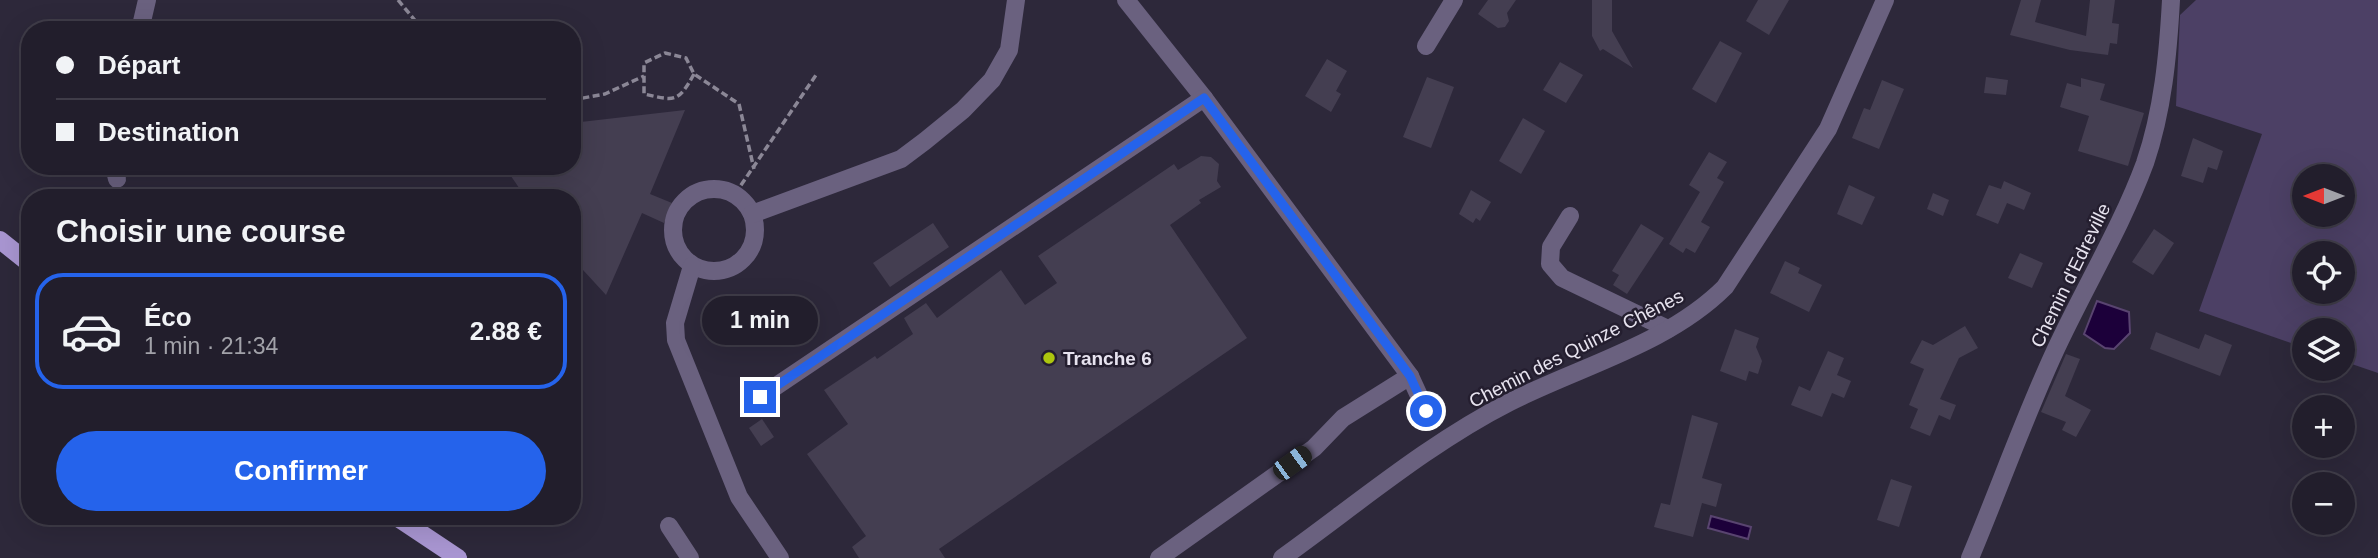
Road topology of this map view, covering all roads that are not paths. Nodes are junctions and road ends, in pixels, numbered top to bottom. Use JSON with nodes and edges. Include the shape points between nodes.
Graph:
{"nodes":[{"id":1,"x":147,"y":0,"type":"edge"},
{"id":2,"x":1016,"y":0,"type":"edge"},
{"id":3,"x":1126,"y":0,"type":"edge"},
{"id":4,"x":1454,"y":0,"type":"edge"},
{"id":5,"x":2171,"y":0,"type":"edge"},
{"id":6,"x":1881,"y":2,"type":"edge"},
{"id":7,"x":142,"y":21,"type":"edge"},
{"id":8,"x":1426,"y":46,"type":"dead end"},
{"id":9,"x":1204,"y":98,"type":"junction"},
{"id":10,"x":752,"y":214,"type":"junction"},
{"id":11,"x":1570,"y":216,"type":"dead end"},
{"id":12,"x":0,"y":240,"type":"edge"},
{"id":13,"x":21,"y":257,"type":"edge"},
{"id":14,"x":692,"y":266,"type":"junction"},
{"id":15,"x":1668,"y":329,"type":"junction"},
{"id":16,"x":1410,"y":376,"type":"junction"},
{"id":17,"x":760,"y":397,"type":"dead end"},
{"id":18,"x":1426,"y":411,"type":"dead end"},
{"id":19,"x":408,"y":525,"type":"edge"},
{"id":20,"x":669,"y":526,"type":"dead end"},
{"id":21,"x":458,"y":558,"type":"edge"},
{"id":22,"x":690,"y":558,"type":"edge"},
{"id":23,"x":780,"y":558,"type":"edge"},
{"id":24,"x":1159,"y":558,"type":"edge"},
{"id":25,"x":1282,"y":558,"type":"edge"},
{"id":26,"x":1970,"y":558,"type":"edge"}],
"edges":[{"from":1,"to":7,"type":"street"},
{"from":2,"to":10,"type":"street","via":[[1009,50],[992,80],[925,141],[901,159]]},
{"from":3,"to":9,"type":"street"},
{"from":4,"to":8,"type":"street"},
{"from":5,"to":26,"type":"street","name":"Chemin d'Edreville","via":[[2167,62],[2145,162],[2055,351]]},
{"from":6,"to":15,"type":"street","name":"Chemin des Quinze Chênes","via":[[1828,129],[1725,287]]},
{"from":9,"to":16,"type":"street"},
{"from":9,"to":17,"type":"street"},
{"from":10,"to":14,"type":"street","via":[[755,236],[741,262],[725,271],[708,272]]},
{"from":10,"to":14,"type":"street","via":[[736,194],[719,189],[693,194],[677,210],[672,235],[676,248]]},
{"from":11,"to":15,"type":"street","via":[[1551,247],[1550,264],[1562,278]]},
{"from":12,"to":13,"type":"main road"},
{"from":14,"to":23,"type":"street","via":[[675,323],[676,340],[739,498]]},
{"from":15,"to":25,"type":"street","name":"Chemin des Quinze Chênes","via":[[1509,402],[1438,445]]},
{"from":16,"to":18,"type":"street"},
{"from":16,"to":24,"type":"street","via":[[1343,418],[1314,448]]},
{"from":19,"to":21,"type":"main road"},
{"from":20,"to":22,"type":"street"}]}
